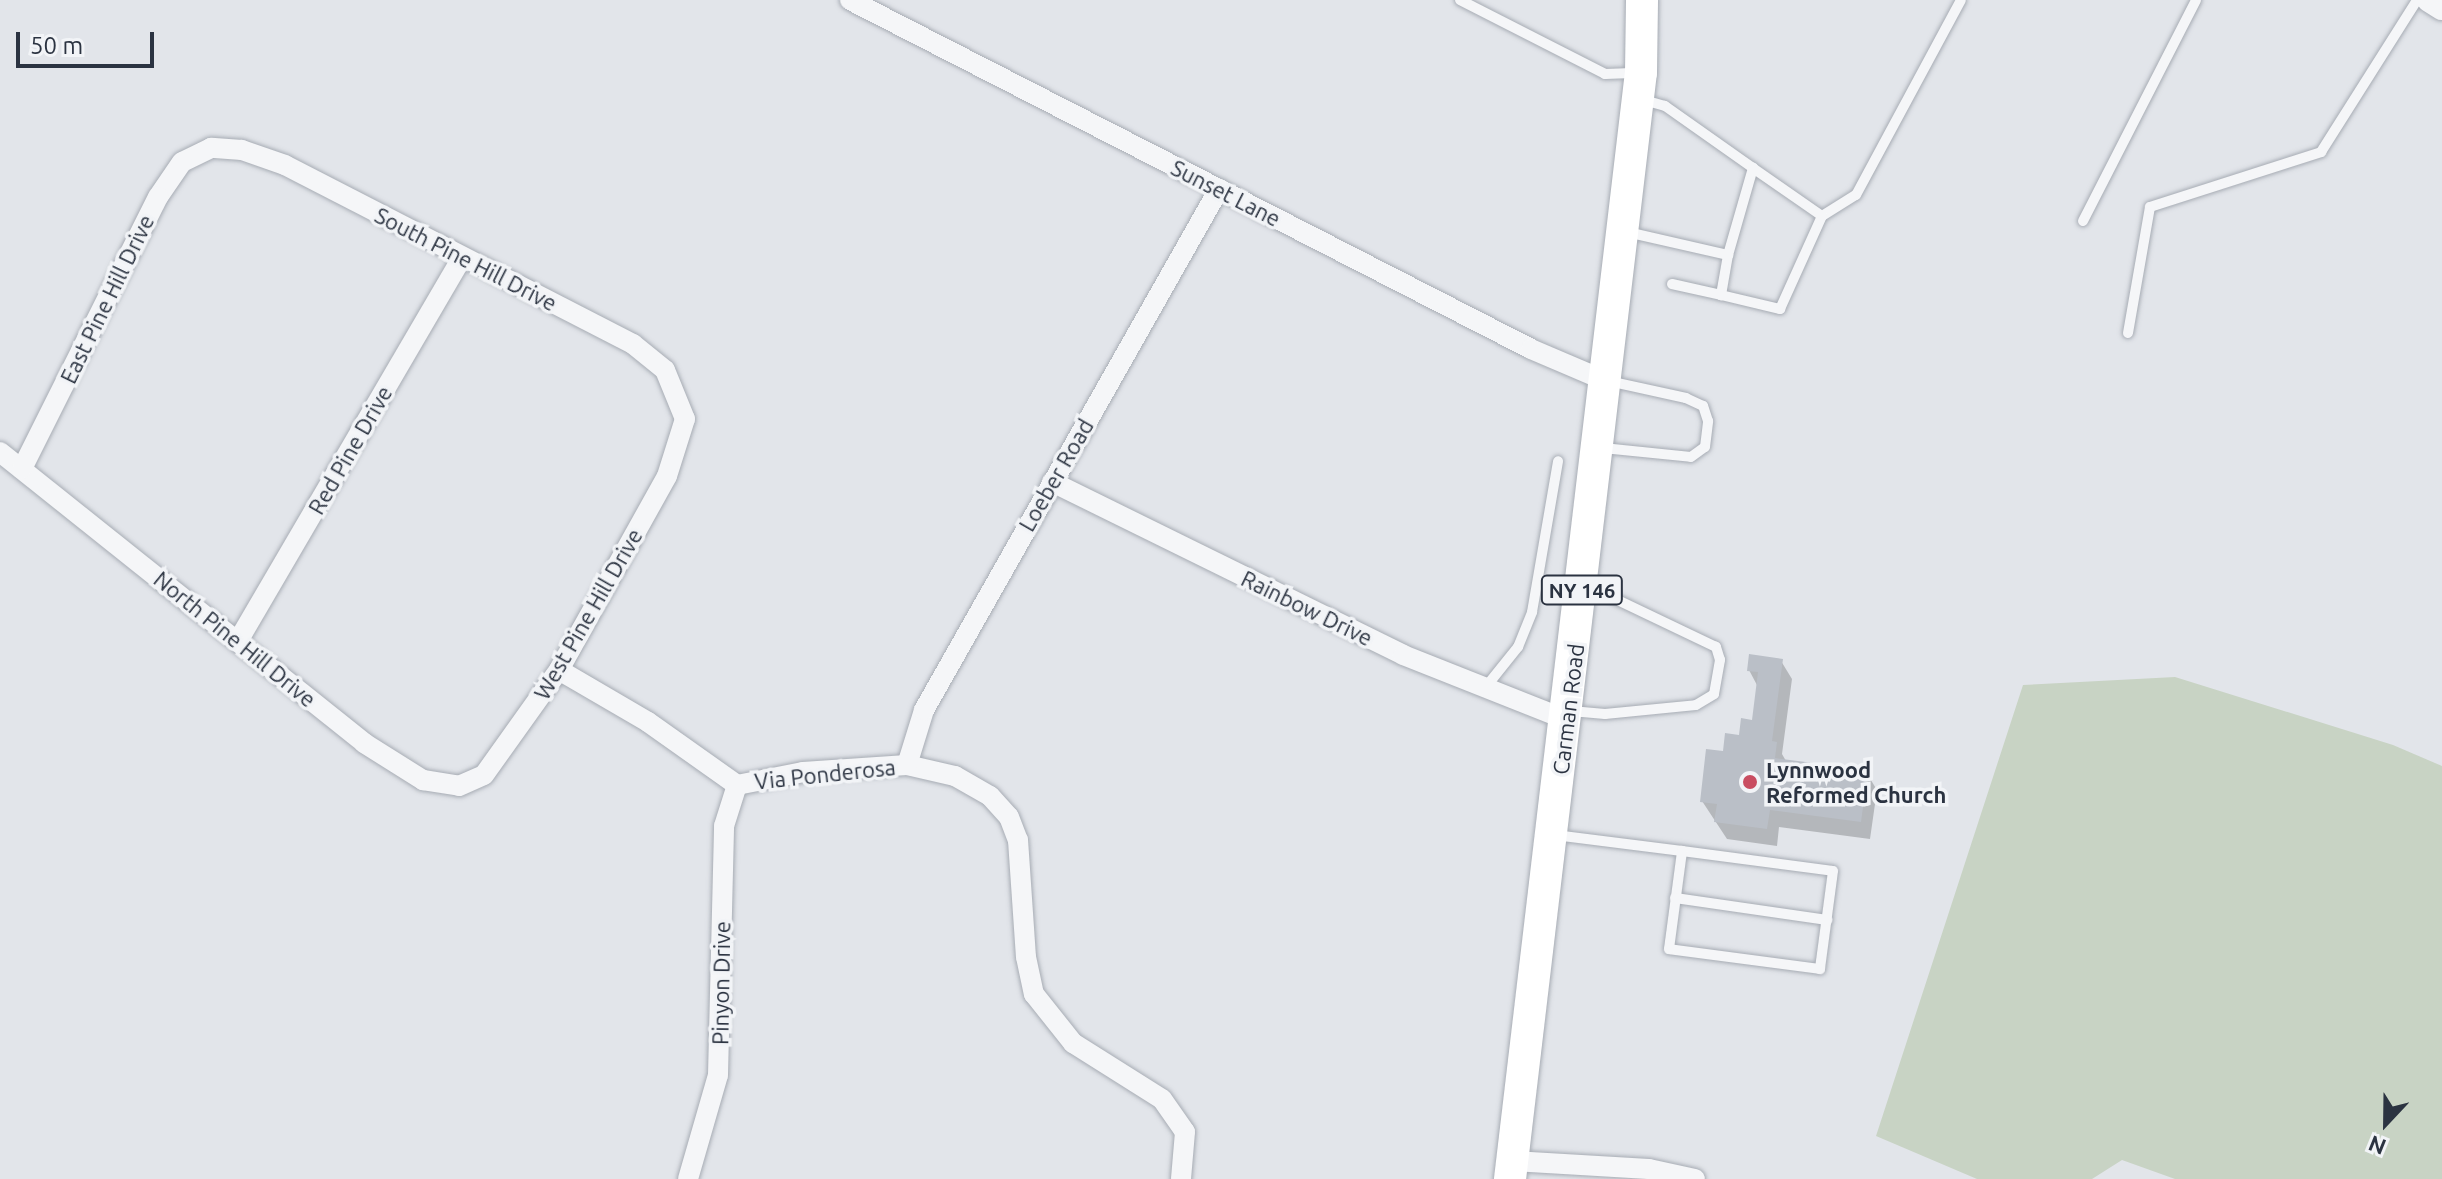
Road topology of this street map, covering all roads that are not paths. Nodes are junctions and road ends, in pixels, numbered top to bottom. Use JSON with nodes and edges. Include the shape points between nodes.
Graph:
{"nodes":[{"id":1,"x":850,"y":0,"type":"edge"},
{"id":2,"x":1460,"y":0,"type":"edge"},
{"id":3,"x":1642,"y":0,"type":"edge"},
{"id":4,"x":1961,"y":0,"type":"edge"},
{"id":5,"x":2196,"y":0,"type":"edge"},
{"id":6,"x":2417,"y":0,"type":"edge"},
{"id":7,"x":2429,"y":0,"type":"edge"},
{"id":8,"x":1479,"y":4,"type":"edge"},
{"id":9,"x":2442,"y":8,"type":"edge"},
{"id":10,"x":1639,"y":86,"type":"junction"},
{"id":11,"x":211,"y":148,"type":"joint"},
{"id":12,"x":1753,"y":168,"type":"junction"},
{"id":13,"x":1219,"y":189,"type":"junction"},
{"id":14,"x":1822,"y":216,"type":"junction"},
{"id":15,"x":2083,"y":221,"type":"dead end"},
{"id":16,"x":1623,"y":231,"type":"junction"},
{"id":17,"x":1728,"y":255,"type":"junction"},
{"id":18,"x":462,"y":258,"type":"junction"},
{"id":19,"x":1672,"y":284,"type":"dead end"},
{"id":20,"x":1721,"y":295,"type":"junction"},
{"id":21,"x":2128,"y":333,"type":"dead end"},
{"id":22,"x":1606,"y":381,"type":"junction"},
{"id":23,"x":685,"y":419,"type":"joint"},
{"id":24,"x":1598,"y":447,"type":"junction"},
{"id":25,"x":0,"y":452,"type":"edge"},
{"id":26,"x":1558,"y":461,"type":"dead end"},
{"id":27,"x":22,"y":469,"type":"junction"},
{"id":28,"x":1052,"y":482,"type":"junction"},
{"id":29,"x":1582,"y":589,"type":"junction"},
{"id":30,"x":238,"y":641,"type":"junction"},
{"id":31,"x":559,"y":670,"type":"junction"},
{"id":32,"x":1484,"y":690,"type":"junction"},
{"id":33,"x":1568,"y":715,"type":"junction"},
{"id":34,"x":907,"y":765,"type":"junction"},
{"id":35,"x":737,"y":785,"type":"junction"},
{"id":36,"x":459,"y":786,"type":"joint"},
{"id":37,"x":1553,"y":834,"type":"junction"},
{"id":38,"x":1682,"y":851,"type":"junction"},
{"id":39,"x":1675,"y":898,"type":"junction"},
{"id":40,"x":1827,"y":920,"type":"junction"},
{"id":41,"x":1512,"y":1170,"type":"edge"},
{"id":42,"x":688,"y":1179,"type":"edge"},
{"id":43,"x":1181,"y":1179,"type":"edge"},
{"id":44,"x":1695,"y":1179,"type":"edge"}],
"edges":[{"from":1,"to":13,"type":"street","name":"Sunset Lane"},
{"from":2,"to":8,"type":"lane"},
{"from":3,"to":10,"type":"main road","name":"Carman Road","number":"NY 146"},
{"from":4,"to":14,"type":"lane","via":[[1856,195]]},
{"from":5,"to":15,"type":"lane"},
{"from":6,"to":21,"type":"lane","via":[[2321,152],[2150,207]]},
{"from":7,"to":9,"type":"street"},
{"from":8,"to":10,"type":"lane","via":[[1605,74]]},
{"from":10,"to":12,"type":"lane"},
{"from":10,"to":16,"type":"main road","name":"Carman Road","number":"NY 146"},
{"from":11,"to":18,"type":"street","name":"South Pine Hill Drive","via":[[242,150],[285,165]]},
{"from":11,"to":27,"type":"street","name":"East Pine Hill Drive","via":[[182,162],[158,197]]},
{"from":12,"to":14,"type":"lane"},
{"from":12,"to":17,"type":"lane"},
{"from":13,"to":22,"type":"street","name":"Sunset Lane","via":[[1531,349]]},
{"from":13,"to":28,"type":"street","name":"Loeber Road"},
{"from":14,"to":20,"type":"lane","via":[[1780,309]]},
{"from":16,"to":17,"type":"lane"},
{"from":16,"to":22,"type":"main road","name":"Carman Road","number":"NY 146"},
{"from":17,"to":20,"type":"lane"},
{"from":18,"to":23,"type":"street","name":"South Pine Hill Drive","via":[[633,344],[665,370]]},
{"from":18,"to":30,"type":"street","name":"Red Pine Drive"},
{"from":19,"to":20,"type":"lane"},
{"from":22,"to":24,"type":"main road","name":"Carman Road","number":"NY 146"},
{"from":22,"to":24,"type":"lane","via":[[1703,406],[1708,421],[1705,447],[1691,457]]},
{"from":23,"to":31,"type":"street","name":"West Pine Hill Drive","via":[[667,476]]},
{"from":24,"to":29,"type":"main road","name":"Carman Road","number":"NY 146"},
{"from":25,"to":27,"type":"street","name":"North Pine Hill Drive"},
{"from":26,"to":32,"type":"lane","via":[[1532,612],[1518,647]]},
{"from":27,"to":30,"type":"street","name":"North Pine Hill Drive"},
{"from":28,"to":32,"type":"street","name":"Rainbow Drive"},
{"from":28,"to":34,"type":"street","name":"Loeber Road","via":[[924,710]]},
{"from":29,"to":33,"type":"main road","name":"Carman Road","number":"NY 146"},
{"from":29,"to":33,"type":"lane","via":[[1605,594],[1716,647],[1720,660],[1714,694],[1696,705]]},
{"from":30,"to":36,"type":"street","name":"North Pine Hill Drive","via":[[409,773],[439,787]]},
{"from":31,"to":35,"type":"street","name":"Via Ponderosa","via":[[660,729]]},
{"from":31,"to":36,"type":"street","name":"West Pine Hill Drive","via":[[484,775]]},
{"from":32,"to":33,"type":"street","name":"Rainbow Drive"},
{"from":33,"to":37,"type":"main road","name":"Carman Road","number":"NY 146"},
{"from":34,"to":35,"type":"street","name":"Via Ponderosa","via":[[803,772]]},
{"from":34,"to":43,"type":"street","name":"Via Ponderosa","via":[[955,776],[990,796],[1009,817],[1018,840],[1026,957],[1034,994],[1073,1043],[1162,1099],[1185,1132]]},
{"from":35,"to":42,"type":"street","name":"Pinyon Drive","via":[[724,826],[718,1075]]},
{"from":37,"to":38,"type":"lane"},
{"from":37,"to":41,"type":"main road","name":"Carman Road","number":"NY 146"},
{"from":38,"to":39,"type":"lane"},
{"from":38,"to":40,"type":"lane","via":[[1833,871]]},
{"from":39,"to":40,"type":"lane"},
{"from":39,"to":40,"type":"lane","via":[[1669,949],[1820,969]]},
{"from":41,"to":44,"type":"street","via":[[1649,1169]]}]}
